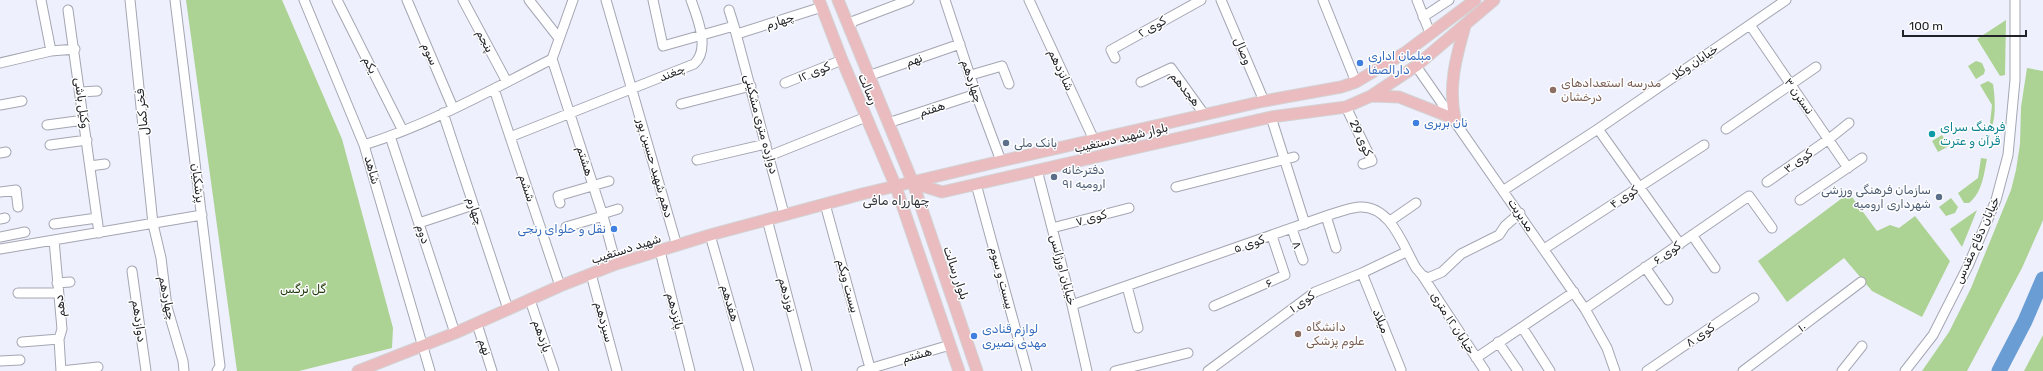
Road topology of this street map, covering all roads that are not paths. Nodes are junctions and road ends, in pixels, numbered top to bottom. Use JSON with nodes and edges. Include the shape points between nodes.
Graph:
{"nodes":[{"id":1,"x":41,"y":0,"type":"edge"},
{"id":2,"x":130,"y":0,"type":"edge"},
{"id":3,"x":175,"y":0,"type":"edge"},
{"id":4,"x":337,"y":0,"type":"edge"},
{"id":5,"x":407,"y":0,"type":"edge"},
{"id":6,"x":463,"y":0,"type":"edge"},
{"id":7,"x":573,"y":0,"type":"edge"},
{"id":8,"x":606,"y":0,"type":"edge"},
{"id":9,"x":653,"y":0,"type":"edge"},
{"id":10,"x":691,"y":0,"type":"edge"},
{"id":11,"x":838,"y":0,"type":"edge"},
{"id":12,"x":909,"y":0,"type":"edge"},
{"id":13,"x":945,"y":0,"type":"edge"},
{"id":14,"x":1029,"y":0,"type":"edge"},
{"id":15,"x":1201,"y":0,"type":"edge"},
{"id":16,"x":1221,"y":0,"type":"edge"},
{"id":17,"x":1323,"y":0,"type":"edge"},
{"id":18,"x":1417,"y":0,"type":"edge"},
{"id":19,"x":1449,"y":0,"type":"edge"},
{"id":20,"x":1475,"y":0,"type":"edge"},
{"id":21,"x":1494,"y":0,"type":"edge"},
{"id":22,"x":1786,"y":0,"type":"edge"},
{"id":23,"x":2015,"y":0,"type":"edge"},
{"id":24,"x":307,"y":1,"type":"edge"},
{"id":25,"x":530,"y":1,"type":"edge"},
{"id":26,"x":821,"y":4,"type":"edge"},
{"id":27,"x":68,"y":10,"type":"dead end"},
{"id":28,"x":729,"y":10,"type":"dead end"},
{"id":29,"x":1423,"y":17,"type":"junction"},
{"id":30,"x":1466,"y":25,"type":"junction"},
{"id":31,"x":1750,"y":25,"type":"junction"},
{"id":32,"x":849,"y":26,"type":"junction"},
{"id":33,"x":735,"y":30,"type":"junction"},
{"id":34,"x":1430,"y":33,"type":"junction"},
{"id":35,"x":832,"y":34,"type":"junction"},
{"id":36,"x":703,"y":35,"type":"junction"},
{"id":37,"x":558,"y":37,"type":"junction"},
{"id":38,"x":960,"y":44,"type":"junction"},
{"id":39,"x":75,"y":49,"type":"junction"},
{"id":40,"x":51,"y":51,"type":"junction"},
{"id":41,"x":1406,"y":52,"type":"junction"},
{"id":42,"x":1115,"y":58,"type":"dead end"},
{"id":43,"x":552,"y":59,"type":"junction"},
{"id":44,"x":842,"y":60,"type":"junction"},
{"id":45,"x":0,"y":63,"type":"edge"},
{"id":46,"x":1416,"y":66,"type":"junction"},
{"id":47,"x":1816,"y":67,"type":"dead end"},
{"id":48,"x":971,"y":75,"type":"junction"},
{"id":49,"x":868,"y":76,"type":"junction"},
{"id":50,"x":507,"y":82,"type":"junction"},
{"id":51,"x":1141,"y":82,"type":"dead end"},
{"id":52,"x":1356,"y":82,"type":"junction"},
{"id":53,"x":785,"y":83,"type":"dead end"},
{"id":54,"x":1009,"y":84,"type":"dead end"},
{"id":55,"x":1791,"y":85,"type":"junction"},
{"id":56,"x":751,"y":86,"type":"junction"},
{"id":57,"x":494,"y":89,"type":"junction"},
{"id":58,"x":632,"y":89,"type":"junction"},
{"id":59,"x":97,"y":91,"type":"dead end"},
{"id":60,"x":80,"y":92,"type":"junction"},
{"id":61,"x":976,"y":94,"type":"junction"},
{"id":62,"x":1371,"y":96,"type":"junction"},
{"id":63,"x":22,"y":101,"type":"dead end"},
{"id":64,"x":1264,"y":101,"type":"junction"},
{"id":65,"x":681,"y":104,"type":"dead end"},
{"id":66,"x":0,"y":105,"type":"edge"},
{"id":67,"x":1346,"y":106,"type":"junction"},
{"id":68,"x":453,"y":108,"type":"junction"},
{"id":69,"x":443,"y":113,"type":"junction"},
{"id":70,"x":569,"y":113,"type":"junction"},
{"id":71,"x":1204,"y":114,"type":"junction"},
{"id":72,"x":866,"y":117,"type":"junction"},
{"id":73,"x":1272,"y":117,"type":"junction"},
{"id":74,"x":1455,"y":119,"type":"junction"},
{"id":75,"x":84,"y":120,"type":"junction"},
{"id":76,"x":888,"y":123,"type":"junction"},
{"id":77,"x":1848,"y":123,"type":"dead end"},
{"id":78,"x":47,"y":125,"type":"dead end"},
{"id":79,"x":1598,"y":129,"type":"junction"},
{"id":80,"x":1726,"y":129,"type":"dead end"},
{"id":81,"x":403,"y":131,"type":"junction"},
{"id":82,"x":390,"y":136,"type":"junction"},
{"id":83,"x":510,"y":138,"type":"junction"},
{"id":84,"x":1829,"y":139,"type":"junction"},
{"id":85,"x":87,"y":140,"type":"junction"},
{"id":86,"x":1094,"y":140,"type":"junction"},
{"id":87,"x":766,"y":144,"type":"junction"},
{"id":88,"x":50,"y":145,"type":"dead end"},
{"id":89,"x":364,"y":145,"type":"junction"},
{"id":90,"x":1704,"y":145,"type":"dead end"},
{"id":91,"x":769,"y":156,"type":"junction"},
{"id":92,"x":1294,"y":157,"type":"dead end"},
{"id":93,"x":1862,"y":158,"type":"dead end"},
{"id":94,"x":697,"y":160,"type":"dead end"},
{"id":95,"x":1284,"y":160,"type":"junction"},
{"id":96,"x":1001,"y":161,"type":"junction"},
{"id":97,"x":105,"y":164,"type":"dead end"},
{"id":98,"x":1363,"y":164,"type":"dead end"},
{"id":99,"x":90,"y":166,"type":"junction"},
{"id":100,"x":1848,"y":168,"type":"junction"},
{"id":101,"x":1037,"y":170,"type":"junction"},
{"id":102,"x":609,"y":181,"type":"dead end"},
{"id":103,"x":1767,"y":182,"type":"dead end"},
{"id":104,"x":913,"y":183,"type":"junction"},
{"id":105,"x":976,"y":184,"type":"junction"},
{"id":106,"x":593,"y":186,"type":"junction"},
{"id":107,"x":896,"y":187,"type":"junction"},
{"id":108,"x":1176,"y":187,"type":"dead end"},
{"id":109,"x":1639,"y":187,"type":"junction"},
{"id":110,"x":1504,"y":190,"type":"junction"},
{"id":111,"x":0,"y":192,"type":"edge"},
{"id":112,"x":1800,"y":200,"type":"dead end"},
{"id":113,"x":560,"y":203,"type":"dead end"},
{"id":114,"x":1416,"y":203,"type":"dead end"},
{"id":115,"x":825,"y":204,"type":"junction"},
{"id":116,"x":473,"y":205,"type":"junction"},
{"id":117,"x":18,"y":208,"type":"dead end"},
{"id":118,"x":1129,"y":208,"type":"dead end"},
{"id":119,"x":618,"y":209,"type":"dead end"},
{"id":120,"x":1520,"y":213,"type":"junction"},
{"id":121,"x":784,"y":214,"type":"junction"},
{"id":122,"x":202,"y":215,"type":"junction"},
{"id":123,"x":602,"y":215,"type":"junction"},
{"id":124,"x":1326,"y":216,"type":"junction"},
{"id":125,"x":97,"y":218,"type":"junction"},
{"id":126,"x":767,"y":219,"type":"junction"},
{"id":127,"x":1390,"y":221,"type":"junction"},
{"id":128,"x":419,"y":223,"type":"junction"},
{"id":129,"x":54,"y":224,"type":"dead end"},
{"id":130,"x":153,"y":224,"type":"junction"},
{"id":131,"x":1305,"y":224,"type":"junction"},
{"id":132,"x":566,"y":227,"type":"dead end"},
{"id":133,"x":1052,"y":228,"type":"junction"},
{"id":134,"x":1772,"y":228,"type":"dead end"},
{"id":135,"x":1292,"y":229,"type":"junction"},
{"id":136,"x":25,"y":232,"type":"dead end"},
{"id":137,"x":99,"y":233,"type":"junction"},
{"id":138,"x":710,"y":235,"type":"junction"},
{"id":139,"x":1692,"y":235,"type":"junction"},
{"id":140,"x":0,"y":236,"type":"edge"},
{"id":141,"x":1272,"y":236,"type":"junction"},
{"id":142,"x":54,"y":240,"type":"junction"},
{"id":143,"x":1680,"y":244,"type":"junction"},
{"id":144,"x":677,"y":246,"type":"junction"},
{"id":145,"x":1336,"y":248,"type":"dead end"},
{"id":146,"x":0,"y":249,"type":"edge"},
{"id":147,"x":1544,"y":249,"type":"junction"},
{"id":148,"x":660,"y":251,"type":"junction"},
{"id":149,"x":1406,"y":252,"type":"junction"},
{"id":150,"x":1303,"y":260,"type":"dead end"},
{"id":151,"x":616,"y":264,"type":"junction"},
{"id":152,"x":1645,"y":268,"type":"junction"},
{"id":153,"x":1715,"y":268,"type":"dead end"},
{"id":154,"x":132,"y":271,"type":"dead end"},
{"id":155,"x":1362,"y":273,"type":"junction"},
{"id":156,"x":591,"y":274,"type":"junction"},
{"id":157,"x":1422,"y":275,"type":"junction"},
{"id":158,"x":70,"y":282,"type":"dead end"},
{"id":159,"x":1861,"y":282,"type":"dead end"},
{"id":160,"x":560,"y":286,"type":"junction"},
{"id":161,"x":1127,"y":286,"type":"junction"},
{"id":162,"x":57,"y":288,"type":"junction"},
{"id":163,"x":1574,"y":292,"type":"junction"},
{"id":164,"x":18,"y":293,"type":"dead end"},
{"id":165,"x":1754,"y":298,"type":"dead end"},
{"id":166,"x":530,"y":300,"type":"junction"},
{"id":167,"x":1668,"y":300,"type":"dead end"},
{"id":168,"x":1072,"y":305,"type":"junction"},
{"id":169,"x":1214,"y":306,"type":"dead end"},
{"id":170,"x":508,"y":309,"type":"junction"},
{"id":171,"x":1585,"y":309,"type":"junction"},
{"id":172,"x":477,"y":324,"type":"junction"},
{"id":173,"x":1522,"y":327,"type":"junction"},
{"id":174,"x":1138,"y":328,"type":"dead end"},
{"id":175,"x":455,"y":333,"type":"junction"},
{"id":176,"x":60,"y":339,"type":"junction"},
{"id":177,"x":22,"y":342,"type":"dead end"},
{"id":178,"x":1498,"y":342,"type":"junction"},
{"id":179,"x":950,"y":345,"type":"junction"},
{"id":180,"x":423,"y":346,"type":"junction"},
{"id":181,"x":1862,"y":346,"type":"dead end"},
{"id":182,"x":1188,"y":353,"type":"dead end"},
{"id":183,"x":1476,"y":358,"type":"junction"},
{"id":184,"x":20,"y":360,"type":"dead end"},
{"id":185,"x":1,"y":361,"type":"edge"},
{"id":186,"x":98,"y":368,"type":"dead end"},
{"id":187,"x":378,"y":368,"type":"edge"},
{"id":188,"x":221,"y":369,"type":"edge"},
{"id":189,"x":872,"y":369,"type":"edge"},
{"id":190,"x":1401,"y":370,"type":"dead end"},
{"id":191,"x":4,"y":371,"type":"edge"},
{"id":192,"x":61,"y":371,"type":"edge"},
{"id":193,"x":146,"y":371,"type":"edge"},
{"id":194,"x":184,"y":371,"type":"edge"},
{"id":195,"x":358,"y":371,"type":"edge"},
{"id":196,"x":430,"y":371,"type":"edge"},
{"id":197,"x":492,"y":371,"type":"edge"},
{"id":198,"x":554,"y":371,"type":"edge"},
{"id":199,"x":617,"y":371,"type":"edge"},
{"id":200,"x":690,"y":371,"type":"edge"},
{"id":201,"x":749,"y":371,"type":"edge"},
{"id":202,"x":807,"y":371,"type":"edge"},
{"id":203,"x":959,"y":371,"type":"edge"},
{"id":204,"x":976,"y":371,"type":"edge"},
{"id":205,"x":1027,"y":371,"type":"edge"},
{"id":206,"x":1087,"y":371,"type":"edge"},
{"id":207,"x":1115,"y":371,"type":"edge"},
{"id":208,"x":1208,"y":371,"type":"edge"},
{"id":209,"x":1485,"y":371,"type":"edge"},
{"id":210,"x":1518,"y":371,"type":"edge"},
{"id":211,"x":1550,"y":371,"type":"edge"},
{"id":212,"x":1615,"y":371,"type":"edge"},
{"id":213,"x":1647,"y":371,"type":"edge"},
{"id":214,"x":1743,"y":371,"type":"edge"},
{"id":215,"x":1842,"y":371,"type":"edge"},
{"id":216,"x":1905,"y":371,"type":"edge"}],
"edges":[{"from":1,"to":40,"type":"street"},
{"from":2,"to":130,"type":"street","name":"فخر کمال"},
{"from":3,"to":122,"type":"street","name":"پزشکیان"},
{"from":4,"to":81,"type":"street","name":"یکم"},
{"from":5,"to":68,"type":"street","name":"سوم"},
{"from":6,"to":50,"type":"street","name":"پنجم"},
{"from":7,"to":37,"type":"street"},
{"from":8,"to":58,"type":"street","name":"دهم شهید حسین پور"},
{"from":9,"to":36,"type":"street","name":"چهارم","via":[[664,46]]},
{"from":10,"to":36,"type":"street"},
{"from":11,"to":32,"type":"main road","name":"رسالت"},
{"from":12,"to":32,"type":"street","via":[[854,21]]},
{"from":13,"to":38,"type":"street","name":"چهاردهم"},
{"from":14,"to":86,"type":"street","name":"شانزدهم"},
{"from":15,"to":42,"type":"street","name":"کوی ۲","via":[[1111,50]]},
{"from":16,"to":64,"type":"street","name":"وصال"},
{"from":17,"to":52,"type":"street"},
{"from":18,"to":29,"type":"street"},
{"from":19,"to":29,"type":"street"},
{"from":20,"to":34,"type":"main road","name":"بلوار شهید دستغیب"},
{"from":21,"to":30,"type":"main road","name":"بلوار شهید دستغیب"},
{"from":22,"to":31,"type":"street","name":"خیابان وکلا"},
{"from":23,"to":216,"type":"street","name":"خیابان دفاع مقدس","via":[[2015,80],[2008,155],[1996,200],[1968,266],[1932,335]]},
{"from":24,"to":89,"type":"street","name":"شاهد"},
{"from":25,"to":37,"type":"street"},
{"from":26,"to":33,"type":"street","name":"چهارم"},
{"from":26,"to":35,"type":"main road","name":"رسالت"},
{"from":27,"to":39,"type":"street","name":"وکیل باشی"},
{"from":28,"to":33,"type":"street","name":"دوازده متری مشکینی"},
{"from":29,"to":34,"type":"street"},
{"from":30,"to":46,"type":"main road","name":"بلوار شهید دستغیب"},
{"from":30,"to":74,"type":"main road","via":[[1457,53],[1453,78],[1452,103]]},
{"from":31,"to":55,"type":"street","name":"نسترن ۳"},
{"from":31,"to":79,"type":"street","name":"خیابان وکلا"},
{"from":32,"to":35,"type":"main road"},
{"from":32,"to":49,"type":"main road","name":"رسالت"},
{"from":33,"to":36,"type":"street","name":"چهارم"},
{"from":33,"to":56,"type":"street","name":"دوازده متری مشکینی"},
{"from":34,"to":41,"type":"main road","name":"بلوار شهید دستغیب"},
{"from":35,"to":44,"type":"main road","name":"رسالت"},
{"from":36,"to":58,"type":"street","name":"چغند","via":[[698,60],[694,64]]},
{"from":37,"to":43,"type":"street"},
{"from":38,"to":48,"type":"street","name":"چهاردهم"},
{"from":38,"to":49,"type":"street","name":"نهم"},
{"from":39,"to":40,"type":"street"},
{"from":39,"to":60,"type":"street","name":"وکیل باشی"},
{"from":40,"to":45,"type":"street"},
{"from":41,"to":46,"type":"main road"},
{"from":41,"to":52,"type":"main road","name":"بلوار شهید دستغیب"},
{"from":43,"to":50,"type":"street"},
{"from":43,"to":70,"type":"street","name":"هشتم"},
{"from":44,"to":53,"type":"street","name":"کوی ۱۲"},
{"from":44,"to":72,"type":"main road","name":"رسالت"},
{"from":46,"to":62,"type":"main road","name":"بلوار شهید دستغیب"},
{"from":46,"to":74,"type":"street","name":"مدیریت"},
{"from":47,"to":55,"type":"street"},
{"from":48,"to":54,"type":"street","via":[[1002,66]]},
{"from":48,"to":61,"type":"street","name":"چهاردهم"},
{"from":49,"to":76,"type":"main road","name":"رسالت"},
{"from":50,"to":57,"type":"street"},
{"from":51,"to":71,"type":"street","name":"هجدهم","via":[[1171,68]]},
{"from":52,"to":64,"type":"main road","name":"بلوار شهید دستغیب"},
{"from":55,"to":80,"type":"street"},
{"from":55,"to":84,"type":"street","name":"نسترن ۳"},
{"from":56,"to":65,"type":"street"},
{"from":56,"to":87,"type":"street","name":"دوازده متری مشکینی"},
{"from":57,"to":68,"type":"street"},
{"from":57,"to":83,"type":"street","name":"ششم"},
{"from":58,"to":70,"type":"street"},
{"from":58,"to":144,"type":"street","name":"دهم شهید حسین پور"},
{"from":59,"to":60,"type":"street"},
{"from":60,"to":75,"type":"street","name":"وکیل باشی"},
{"from":61,"to":76,"type":"street","name":"هفتم"},
{"from":61,"to":96,"type":"street","name":"چهاردهم"},
{"from":62,"to":67,"type":"main road","name":"بلوار شهید دستغیب"},
{"from":62,"to":74,"type":"main road","via":[[1399,98]]},
{"from":63,"to":66,"type":"street"},
{"from":64,"to":71,"type":"main road","name":"بلوار شهید دستغیب"},
{"from":64,"to":73,"type":"main road"},
{"from":67,"to":73,"type":"main road","name":"بلوار شهید دستغیب"},
{"from":67,"to":98,"type":"street","name":"کوی 29","via":[[1372,161]]},
{"from":68,"to":69,"type":"street"},
{"from":69,"to":81,"type":"street"},
{"from":69,"to":116,"type":"street","name":"چهارم"},
{"from":70,"to":83,"type":"street"},
{"from":70,"to":106,"type":"street","name":"هشتم"},
{"from":71,"to":86,"type":"main road","name":"بلوار شهید دستغیب"},
{"from":72,"to":91,"type":"street"},
{"from":72,"to":107,"type":"main road","name":"رسالت"},
{"from":73,"to":95,"type":"street"},
{"from":73,"to":101,"type":"main road","name":"بلوار شهید دستغیب"},
{"from":74,"to":110,"type":"street","name":"مدیریت"},
{"from":75,"to":78,"type":"street"},
{"from":75,"to":85,"type":"street","name":"وکیل باشی"},
{"from":76,"to":104,"type":"main road","name":"رسالت"},
{"from":77,"to":84,"type":"street"},
{"from":79,"to":109,"type":"street"},
{"from":79,"to":110,"type":"street","name":"خیابان وکلا"},
{"from":81,"to":82,"type":"street"},
{"from":82,"to":89,"type":"street"},
{"from":82,"to":128,"type":"street","name":"دوم"},
{"from":83,"to":160,"type":"street","name":"ششم"},
{"from":84,"to":100,"type":"street","name":"نسترن ۳"},
{"from":84,"to":103,"type":"street","name":"کوی ۳"},
{"from":85,"to":88,"type":"street"},
{"from":85,"to":99,"type":"street","name":"وکیل باشی"},
{"from":86,"to":96,"type":"main road","name":"بلوار شهید دستغیب"},
{"from":87,"to":91,"type":"street","name":"دوازده متری مشکینی"},
{"from":87,"to":94,"type":"street"},
{"from":89,"to":180,"type":"street","name":"شاهد"},
{"from":90,"to":109,"type":"street","name":"کوی ۴"},
{"from":91,"to":121,"type":"street","name":"دوازده متری مشکینی"},
{"from":92,"to":95,"type":"street"},
{"from":93,"to":100,"type":"street"},
{"from":95,"to":108,"type":"street"},
{"from":95,"to":131,"type":"street"},
{"from":96,"to":104,"type":"main road","name":"بلوار شهید دستغیب"},
{"from":97,"to":99,"type":"street"},
{"from":99,"to":125,"type":"street","name":"وکیل باشی"},
{"from":100,"to":112,"type":"street"},
{"from":101,"to":105,"type":"main road","name":"بلوار شهید دستغیب"},
{"from":101,"to":133,"type":"street","name":"خیابان اورژانس"},
{"from":102,"to":106,"type":"street"},
{"from":104,"to":105,"type":"main road","name":"بلوار شهید دستغیب","via":[[942,192]]},
{"from":104,"to":107,"type":"main road","name":"شهید دستغیب"},
{"from":104,"to":204,"type":"main road","name":"بلوار رسالت"},
{"from":105,"to":205,"type":"street","name":"بیست و سوم"},
{"from":106,"to":113,"type":"street","via":[[558,196]]},
{"from":106,"to":123,"type":"street","name":"هشتم"},
{"from":107,"to":115,"type":"main road","name":"شهید دستغیب"},
{"from":107,"to":179,"type":"main road"},
{"from":109,"to":143,"type":"street"},
{"from":109,"to":147,"type":"street","name":"کوی ۴"},
{"from":110,"to":120,"type":"street","name":"مدیریت"},
{"from":111,"to":117,"type":"street","via":[[16,190]]},
{"from":114,"to":127,"type":"street"},
{"from":115,"to":121,"type":"main road","name":"شهید دستغیب"},
{"from":115,"to":189,"type":"street","name":"بیست ویکم"},
{"from":116,"to":128,"type":"street"},
{"from":116,"to":170,"type":"street","name":"چهارم"},
{"from":118,"to":133,"type":"street","name":"کوی ۷"},
{"from":119,"to":123,"type":"street"},
{"from":120,"to":147,"type":"street","name":"مدیریت"},
{"from":120,"to":157,"type":"street","via":[[1498,235],[1461,254],[1442,272],[1428,278]]},
{"from":121,"to":126,"type":"main road","name":"شهید دستغیب"},
{"from":122,"to":130,"type":"street"},
{"from":122,"to":188,"type":"street","name":"پزشکیان"},
{"from":123,"to":132,"type":"street"},
{"from":123,"to":151,"type":"street","name":"هشتم"},
{"from":124,"to":127,"type":"street","name":"کوی ۵","via":[[1360,207],[1377,212]]},
{"from":124,"to":131,"type":"street","name":"کوی ۵"},
{"from":124,"to":145,"type":"street"},
{"from":125,"to":129,"type":"street"},
{"from":125,"to":137,"type":"street","name":"وکیل باشی"},
{"from":126,"to":138,"type":"main road","name":"شهید دستغیب"},
{"from":126,"to":202,"type":"street","name":"نوزدهم"},
{"from":127,"to":149,"type":"street"},
{"from":128,"to":175,"type":"street","name":"دوم"},
{"from":130,"to":137,"type":"street"},
{"from":130,"to":194,"type":"street","name":"چهاردهم","via":[[167,307]]},
{"from":131,"to":135,"type":"street","name":"کوی ۵"},
{"from":133,"to":168,"type":"street","name":"خیابان اورژانس"},
{"from":134,"to":139,"type":"street","name":"کوی ۶","via":[[1749,196]]},
{"from":135,"to":141,"type":"street","name":"کوی ۵"},
{"from":135,"to":150,"type":"street","name":"۸"},
{"from":136,"to":140,"type":"street"},
{"from":137,"to":142,"type":"street"},
{"from":138,"to":144,"type":"main road","name":"شهید دستغیب"},
{"from":138,"to":201,"type":"street","name":"هفدهم"},
{"from":139,"to":143,"type":"street","name":"کوی ۶"},
{"from":139,"to":153,"type":"street"},
{"from":141,"to":161,"type":"street","name":"کوی ۵"},
{"from":141,"to":169,"type":"street","name":"۶","via":[[1285,276]]},
{"from":142,"to":146,"type":"street"},
{"from":142,"to":162,"type":"street","name":"دهم","via":[[58,269]]},
{"from":143,"to":152,"type":"street","name":"کوی ۶"},
{"from":144,"to":148,"type":"main road","name":"شهید دستغیب"},
{"from":147,"to":163,"type":"street","name":"مدیریت"},
{"from":148,"to":151,"type":"main road","name":"شهید دستغیب"},
{"from":148,"to":200,"type":"street","name":"پانزدهم"},
{"from":149,"to":155,"type":"street","name":"کوی ۱"},
{"from":149,"to":157,"type":"street","name":"خیابان ۱۲ متری"},
{"from":151,"to":156,"type":"main road","name":"شهید دستغیب"},
{"from":152,"to":167,"type":"street"},
{"from":152,"to":171,"type":"street","name":"کوی ۶"},
{"from":154,"to":193,"type":"street","name":"دوازدهم"},
{"from":155,"to":190,"type":"street","name":"میلاد"},
{"from":155,"to":208,"type":"street","name":"کوی ۱","via":[[1315,292]]},
{"from":156,"to":160,"type":"main road","name":"شهید دستغیب"},
{"from":156,"to":199,"type":"street","name":"سیزدهم"},
{"from":157,"to":183,"type":"street","name":"خیابان ۱۲ متری"},
{"from":158,"to":162,"type":"street"},
{"from":159,"to":214,"type":"street","name":"۱۰"},
{"from":160,"to":166,"type":"main road","name":"شهید دستغیب"},
{"from":161,"to":168,"type":"street","name":"کوی ۵"},
{"from":161,"to":174,"type":"street"},
{"from":162,"to":164,"type":"street"},
{"from":162,"to":176,"type":"street","name":"دهم","via":[[62,329]]},
{"from":163,"to":171,"type":"street","name":"مدیریت"},
{"from":163,"to":173,"type":"street"},
{"from":165,"to":213,"type":"street","name":"کوی ۸"},
{"from":166,"to":170,"type":"main road","name":"شهید دستغیب"},
{"from":166,"to":198,"type":"street","name":"یازدهم"},
{"from":168,"to":206,"type":"street","name":"خیابان اورژانس"},
{"from":170,"to":172,"type":"main road","name":"شهید دستغیب"},
{"from":171,"to":212,"type":"street","name":"مدیریت","via":[[1607,348]]},
{"from":172,"to":175,"type":"main road","name":"شهید دستغیب"},
{"from":172,"to":197,"type":"street","name":"نهم"},
{"from":173,"to":178,"type":"street"},
{"from":173,"to":211,"type":"street"},
{"from":175,"to":180,"type":"main road","name":"شهید دستغیب"},
{"from":176,"to":177,"type":"street"},
{"from":176,"to":192,"type":"street","name":"دهم"},
{"from":178,"to":183,"type":"street"},
{"from":178,"to":210,"type":"street"},
{"from":179,"to":189,"type":"street","name":"هشتم"},
{"from":179,"to":203,"type":"main road"},
{"from":180,"to":187,"type":"main road","name":"شهید دستغیب"},
{"from":180,"to":196,"type":"street"},
{"from":181,"to":215,"type":"street"},
{"from":182,"to":207,"type":"street"},
{"from":183,"to":209,"type":"street","name":"خیابان ۱۲ متری"},
{"from":184,"to":185,"type":"street"},
{"from":185,"to":191,"type":"street"},
{"from":186,"to":192,"type":"street"},
{"from":187,"to":195,"type":"main road","name":"شهید دستغیب"}]}
